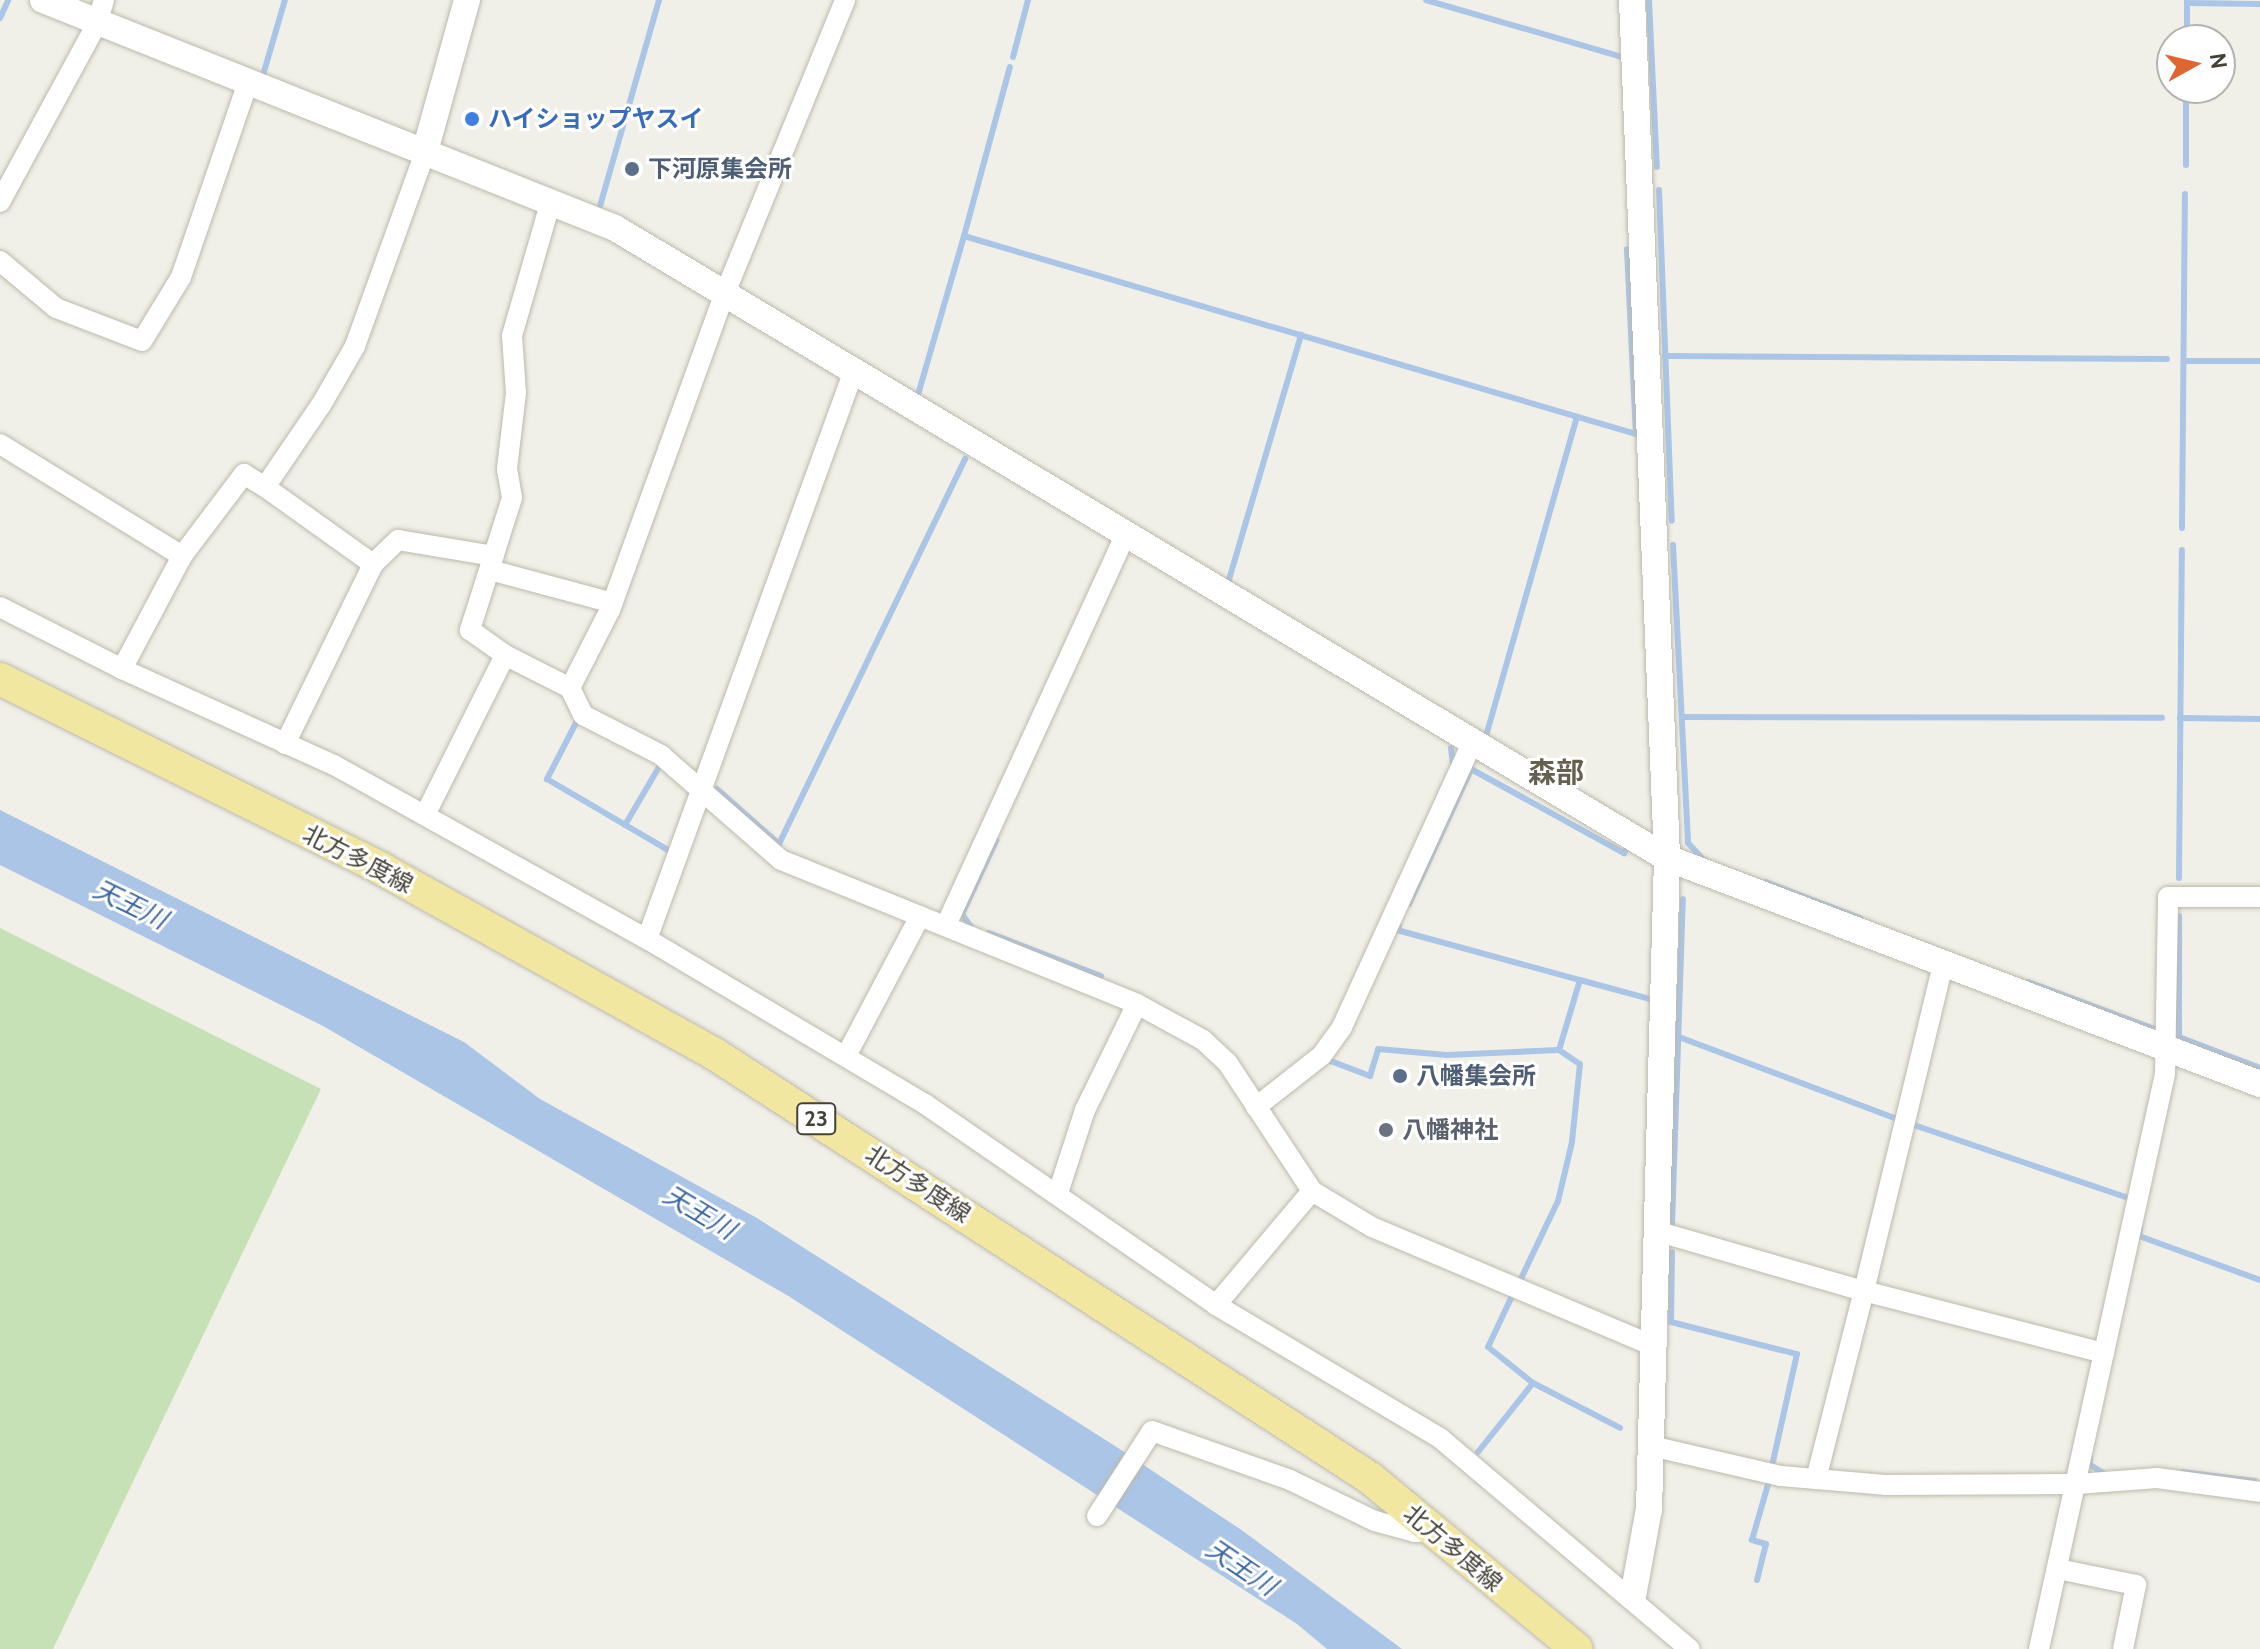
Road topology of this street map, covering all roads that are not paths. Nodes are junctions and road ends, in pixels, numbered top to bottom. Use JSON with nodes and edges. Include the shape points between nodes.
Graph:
{"nodes":[{"id":1,"x":43,"y":0,"type":"edge"},
{"id":2,"x":467,"y":0,"type":"edge"},
{"id":3,"x":845,"y":0,"type":"edge"},
{"id":4,"x":1632,"y":0,"type":"edge"},
{"id":5,"x":101,"y":12,"type":"edge"},
{"id":6,"x":247,"y":85,"type":"junction"},
{"id":7,"x":424,"y":155,"type":"junction"},
{"id":8,"x":0,"y":202,"type":"edge"},
{"id":9,"x":550,"y":204,"type":"junction"},
{"id":10,"x":0,"y":261,"type":"edge"},
{"id":11,"x":725,"y":293,"type":"junction"},
{"id":12,"x":853,"y":373,"type":"junction"},
{"id":13,"x":0,"y":444,"type":"edge"},
{"id":14,"x":265,"y":487,"type":"junction"},
{"id":15,"x":1125,"y":536,"type":"junction"},
{"id":16,"x":182,"y":556,"type":"junction"},
{"id":17,"x":492,"y":563,"type":"junction"},
{"id":18,"x":373,"y":564,"type":"junction"},
{"id":19,"x":613,"y":603,"type":"junction"},
{"id":20,"x":0,"y":607,"type":"edge"},
{"id":21,"x":505,"y":655,"type":"junction"},
{"id":22,"x":122,"y":669,"type":"junction"},
{"id":23,"x":0,"y":679,"type":"edge"},
{"id":24,"x":570,"y":688,"type":"junction"},
{"id":25,"x":1472,"y":743,"type":"junction"},
{"id":26,"x":285,"y":744,"type":"junction"},
{"id":27,"x":703,"y":793,"type":"junction"},
{"id":28,"x":425,"y":815,"type":"junction"},
{"id":29,"x":1667,"y":858,"type":"junction"},
{"id":30,"x":2260,"y":897,"type":"edge"},
{"id":31,"x":920,"y":916,"type":"junction"},
{"id":32,"x":946,"y":925,"type":"junction"},
{"id":33,"x":647,"y":939,"type":"junction"},
{"id":34,"x":1943,"y":964,"type":"junction"},
{"id":35,"x":1137,"y":1004,"type":"junction"},
{"id":36,"x":2166,"y":1050,"type":"junction"},
{"id":37,"x":846,"y":1056,"type":"junction"},
{"id":38,"x":2260,"y":1084,"type":"edge"},
{"id":39,"x":1256,"y":1107,"type":"junction"},
{"id":40,"x":1312,"y":1191,"type":"junction"},
{"id":41,"x":1058,"y":1193,"type":"junction"},
{"id":42,"x":1659,"y":1232,"type":"junction"},
{"id":43,"x":1864,"y":1291,"type":"junction"},
{"id":44,"x":1216,"y":1305,"type":"junction"},
{"id":45,"x":1654,"y":1346,"type":"junction"},
{"id":46,"x":2104,"y":1353,"type":"junction"},
{"id":47,"x":1651,"y":1446,"type":"junction"},
{"id":48,"x":1816,"y":1479,"type":"junction"},
{"id":49,"x":2077,"y":1484,"type":"junction"},
{"id":50,"x":2260,"y":1492,"type":"edge"},
{"id":51,"x":1097,"y":1516,"type":"dead end"},
{"id":52,"x":1432,"y":1531,"type":"junction"},
{"id":53,"x":2058,"y":1569,"type":"junction"},
{"id":54,"x":1633,"y":1596,"type":"junction"},
{"id":55,"x":1577,"y":1649,"type":"edge"},
{"id":56,"x":1690,"y":1649,"type":"edge"},
{"id":57,"x":2039,"y":1649,"type":"edge"},
{"id":58,"x":2123,"y":1649,"type":"edge"}],
"edges":[{"from":1,"to":5,"type":"street"},
{"from":2,"to":7,"type":"street"},
{"from":3,"to":11,"type":"street"},
{"from":4,"to":29,"type":"street"},
{"from":5,"to":6,"type":"street"},
{"from":5,"to":8,"type":"street"},
{"from":6,"to":7,"type":"street"},
{"from":6,"to":10,"type":"street","via":[[181,277],[142,341],[56,308]]},
{"from":7,"to":9,"type":"street"},
{"from":7,"to":14,"type":"street","via":[[355,346]]},
{"from":9,"to":11,"type":"street","via":[[615,228]]},
{"from":9,"to":17,"type":"street","via":[[512,336],[516,393],[507,469],[512,498]]},
{"from":11,"to":12,"type":"street"},
{"from":11,"to":19,"type":"street"},
{"from":12,"to":15,"type":"street"},
{"from":12,"to":27,"type":"street"},
{"from":13,"to":16,"type":"street"},
{"from":14,"to":16,"type":"street","via":[[244,474]]},
{"from":14,"to":18,"type":"street"},
{"from":15,"to":25,"type":"street"},
{"from":15,"to":32,"type":"street"},
{"from":16,"to":22,"type":"street"},
{"from":17,"to":18,"type":"street","via":[[398,540]]},
{"from":17,"to":19,"type":"street"},
{"from":17,"to":21,"type":"street","via":[[470,630]]},
{"from":18,"to":26,"type":"street"},
{"from":19,"to":24,"type":"street"},
{"from":20,"to":22,"type":"street"},
{"from":21,"to":24,"type":"street"},
{"from":21,"to":28,"type":"street"},
{"from":22,"to":26,"type":"street"},
{"from":23,"to":52,"type":"main road","name":"北方多度線","number":"23","via":[[382,869],[713,1053],[1275,1414],[1370,1478]]},
{"from":24,"to":27,"type":"street","via":[[583,715],[661,755]]},
{"from":25,"to":29,"type":"street"},
{"from":25,"to":39,"type":"street","via":[[1342,1027],[1322,1055]]},
{"from":26,"to":28,"type":"street"},
{"from":27,"to":31,"type":"street","via":[[781,860]]},
{"from":27,"to":33,"type":"street"},
{"from":28,"to":33,"type":"street"},
{"from":29,"to":34,"type":"street"},
{"from":29,"to":42,"type":"street"},
{"from":30,"to":36,"type":"street","via":[[2168,897]]},
{"from":31,"to":32,"type":"street"},
{"from":31,"to":37,"type":"street"},
{"from":32,"to":35,"type":"street"},
{"from":33,"to":37,"type":"street"},
{"from":34,"to":36,"type":"street"},
{"from":34,"to":43,"type":"street"},
{"from":35,"to":39,"type":"street","via":[[1203,1040],[1227,1062]]},
{"from":35,"to":41,"type":"street","via":[[1085,1110]]},
{"from":36,"to":38,"type":"street"},
{"from":36,"to":46,"type":"street"},
{"from":37,"to":41,"type":"street"},
{"from":39,"to":40,"type":"street"},
{"from":40,"to":44,"type":"street"},
{"from":40,"to":45,"type":"street","via":[[1372,1227]]},
{"from":41,"to":44,"type":"street"},
{"from":42,"to":43,"type":"street"},
{"from":42,"to":45,"type":"street"},
{"from":43,"to":46,"type":"street"},
{"from":43,"to":48,"type":"street"},
{"from":44,"to":54,"type":"street","via":[[1440,1438]]},
{"from":45,"to":47,"type":"street"},
{"from":46,"to":49,"type":"street"},
{"from":47,"to":48,"type":"street"},
{"from":47,"to":54,"type":"street","via":[[1649,1509]]},
{"from":48,"to":49,"type":"street","via":[[1885,1485]]},
{"from":49,"to":50,"type":"street","via":[[2157,1478]]},
{"from":49,"to":53,"type":"street"},
{"from":51,"to":52,"type":"street","via":[[1152,1431],[1290,1480],[1375,1521]]},
{"from":52,"to":55,"type":"main road","name":"北方多度線","number":"23"},
{"from":53,"to":57,"type":"street"},
{"from":53,"to":58,"type":"street","via":[[2136,1585]]},
{"from":54,"to":56,"type":"street"}]}
